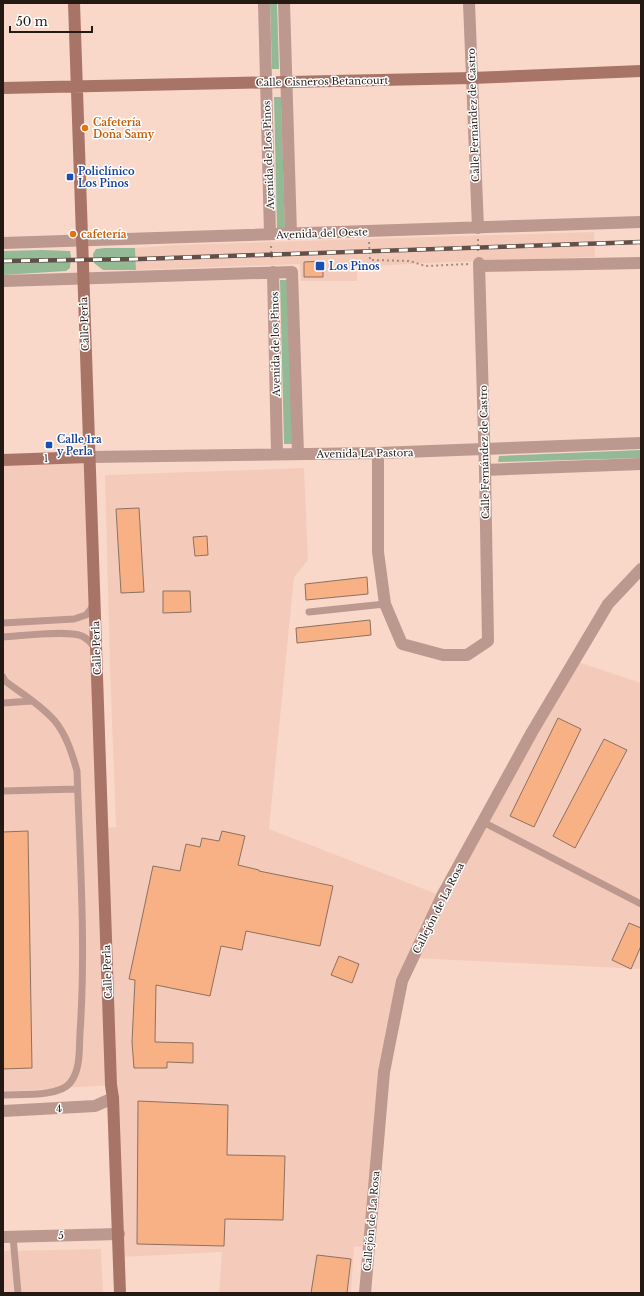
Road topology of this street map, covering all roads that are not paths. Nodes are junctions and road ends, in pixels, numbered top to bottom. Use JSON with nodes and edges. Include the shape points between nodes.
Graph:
{"nodes":[{"id":1,"x":74,"y":3,"type":"edge"},
{"id":2,"x":264,"y":3,"type":"edge"},
{"id":3,"x":284,"y":3,"type":"edge"},
{"id":4,"x":468,"y":3,"type":"edge"},
{"id":5,"x":641,"y":71,"type":"edge"},
{"id":6,"x":472,"y":78,"type":"junction"},
{"id":7,"x":266,"y":82,"type":"junction"},
{"id":8,"x":286,"y":83,"type":"junction"},
{"id":9,"x":76,"y":86,"type":"junction"},
{"id":10,"x":3,"y":88,"type":"edge"},
{"id":11,"x":641,"y":222,"type":"edge"},
{"id":12,"x":478,"y":228,"type":"junction"},
{"id":13,"x":270,"y":234,"type":"junction"},
{"id":14,"x":292,"y":234,"type":"junction"},
{"id":15,"x":81,"y":241,"type":"junction"},
{"id":16,"x":3,"y":243,"type":"edge"},
{"id":17,"x":641,"y":263,"type":"edge"},
{"id":18,"x":273,"y":272,"type":"junction"},
{"id":19,"x":82,"y":278,"type":"junction"},
{"id":20,"x":3,"y":281,"type":"edge"},
{"id":21,"x":641,"y":443,"type":"edge"},
{"id":22,"x":484,"y":449,"type":"junction"},
{"id":23,"x":277,"y":454,"type":"junction"},
{"id":24,"x":298,"y":454,"type":"junction"},
{"id":25,"x":378,"y":454,"type":"junction"},
{"id":26,"x":89,"y":457,"type":"junction"},
{"id":27,"x":3,"y":460,"type":"edge"},
{"id":28,"x":641,"y":464,"type":"edge"},
{"id":29,"x":485,"y":470,"type":"junction"},
{"id":30,"x":641,"y":569,"type":"edge"},
{"id":31,"x":95,"y":595,"type":"junction"},
{"id":32,"x":385,"y":604,"type":"junction"},
{"id":33,"x":308,"y":612,"type":"dead end"},
{"id":34,"x":3,"y":623,"type":"edge"},
{"id":35,"x":3,"y":637,"type":"edge"},
{"id":36,"x":96,"y":652,"type":"junction"},
{"id":37,"x":3,"y":677,"type":"edge"},
{"id":38,"x":32,"y":701,"type":"junction"},
{"id":39,"x":3,"y":703,"type":"edge"},
{"id":40,"x":77,"y":789,"type":"junction"},
{"id":41,"x":3,"y":791,"type":"edge"},
{"id":42,"x":483,"y":822,"type":"junction"},
{"id":43,"x":641,"y":904,"type":"edge"},
{"id":44,"x":3,"y":1095,"type":"edge"},
{"id":45,"x":113,"y":1098,"type":"junction"},
{"id":46,"x":3,"y":1111,"type":"edge"},
{"id":47,"x":119,"y":1234,"type":"junction"},
{"id":48,"x":8,"y":1237,"type":"edge"},
{"id":49,"x":18,"y":1293,"type":"edge"},
{"id":50,"x":120,"y":1293,"type":"edge"},
{"id":51,"x":365,"y":1293,"type":"edge"}],
"edges":[{"from":1,"to":9,"type":"main road","name":"Calle Perla"},
{"from":2,"to":7,"type":"street","name":"Avenida de Los Pinos"},
{"from":3,"to":8,"type":"street","name":"Avenida de Los Pinos"},
{"from":4,"to":6,"type":"street","name":"Calle Fernández de Castro"},
{"from":5,"to":6,"type":"main road","name":"Calle Cisneros Betancourt"},
{"from":6,"to":8,"type":"main road","name":"Calle Cisneros Betancourt"},
{"from":6,"to":12,"type":"street","name":"Calle Fernández de Castro"},
{"from":7,"to":8,"type":"main road","name":"Calle Cisneros Betancourt"},
{"from":7,"to":9,"type":"main road","name":"Calle Cisneros Betancourt"},
{"from":7,"to":13,"type":"street","name":"Avenida de Los Pinos"},
{"from":8,"to":14,"type":"street","name":"Avenida de Los Pinos"},
{"from":9,"to":10,"type":"main road","name":"Calle Cisneros Betancourt"},
{"from":9,"to":15,"type":"main road","name":"Calle Perla"},
{"from":11,"to":12,"type":"street","name":"Avenida del Oeste"},
{"from":12,"to":14,"type":"street","name":"Avenida del Oeste"},
{"from":13,"to":14,"type":"street","name":"Avenida del Oeste"},
{"from":13,"to":15,"type":"street","name":"Avenida del Oeste"},
{"from":15,"to":16,"type":"street","name":"Avenida del Oeste"},
{"from":15,"to":19,"type":"main road","name":"Calle Perla"},
{"from":17,"to":22,"type":"street","name":"Calle Fernández de Castro","via":[[479,265]]},
{"from":18,"to":19,"type":"street"},
{"from":18,"to":23,"type":"street","name":"Avenida de los Pinos"},
{"from":18,"to":24,"type":"street","name":"Avenida de los Pinos","via":[[292,272]]},
{"from":19,"to":20,"type":"street"},
{"from":19,"to":26,"type":"main road","name":"Calle Perla"},
{"from":21,"to":22,"type":"street","name":"Avenida La Pastora"},
{"from":22,"to":25,"type":"street","name":"Avenida La Pastora"},
{"from":22,"to":29,"type":"street","name":"Calle Fernández de Castro"},
{"from":23,"to":24,"type":"street","name":"Avenida La Pastora"},
{"from":23,"to":26,"type":"street","name":"Avenida La Pastora"},
{"from":24,"to":25,"type":"street","name":"Avenida La Pastora"},
{"from":25,"to":32,"type":"street","via":[[378,552]]},
{"from":26,"to":27,"type":"main road","name":"1"},
{"from":26,"to":31,"type":"main road","name":"Calle Perla"},
{"from":28,"to":29,"type":"street"},
{"from":29,"to":32,"type":"street","name":"Calle Fernández de Castro","via":[[488,641],[467,654],[449,655],[402,644]]},
{"from":30,"to":42,"type":"street","name":"Callejón de La Rosa","via":[[608,604],[532,732]]},
{"from":31,"to":34,"type":"lane","via":[[91,609],[80,618]]},
{"from":31,"to":36,"type":"main road","name":"Calle Perla"},
{"from":32,"to":33,"type":"lane"},
{"from":35,"to":36,"type":"lane","via":[[74,634],[85,638]]},
{"from":36,"to":45,"type":"main road","name":"Calle Perla"},
{"from":37,"to":38,"type":"lane"},
{"from":38,"to":39,"type":"lane"},
{"from":38,"to":40,"type":"lane","via":[[54,720],[67,742],[77,771]]},
{"from":40,"to":41,"type":"lane"},
{"from":40,"to":44,"type":"lane","via":[[82,912],[82,999],[77,1071],[70,1083],[62,1089]]},
{"from":42,"to":43,"type":"lane"},
{"from":42,"to":51,"type":"street","name":"Callejón de La Rosa","via":[[442,896],[402,981],[384,1072]]},
{"from":45,"to":46,"type":"street","name":"4","via":[[95,1106]]},
{"from":45,"to":47,"type":"main road","name":"Calle Perla"},
{"from":47,"to":48,"type":"street","name":"5"},
{"from":47,"to":50,"type":"main road","name":"Calle Perla"},
{"from":48,"to":49,"type":"lane"}]}
